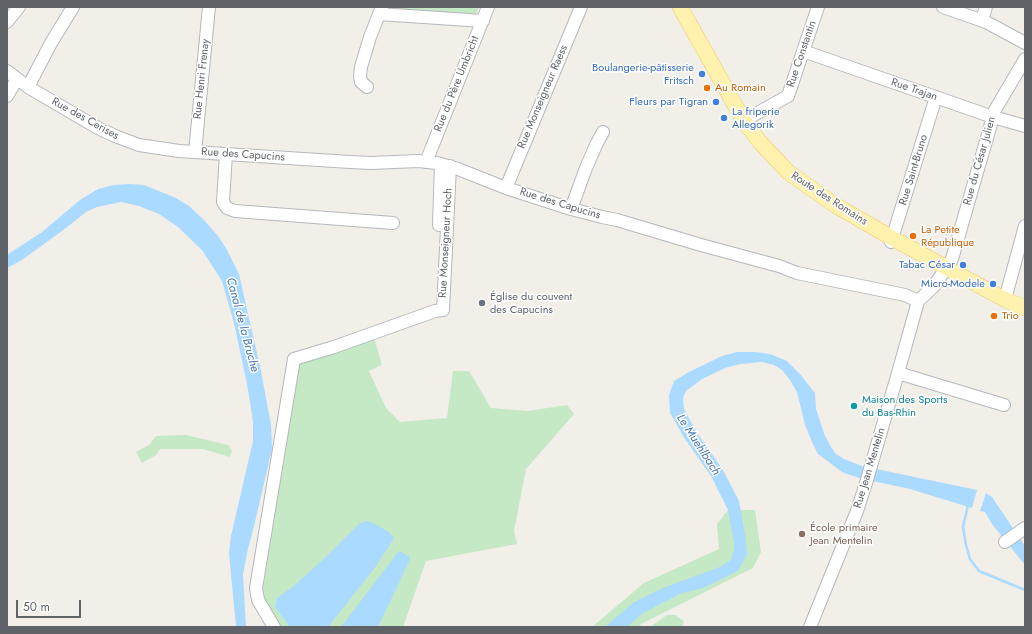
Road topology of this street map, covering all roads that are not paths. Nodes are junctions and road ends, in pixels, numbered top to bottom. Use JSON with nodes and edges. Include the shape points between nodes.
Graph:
{"nodes":[{"id":1,"x":18,"y":7,"type":"edge"},
{"id":2,"x":74,"y":7,"type":"edge"},
{"id":3,"x":209,"y":7,"type":"edge"},
{"id":4,"x":488,"y":7,"type":"edge"},
{"id":5,"x":581,"y":7,"type":"edge"},
{"id":6,"x":680,"y":7,"type":"edge"},
{"id":7,"x":818,"y":7,"type":"edge"},
{"id":8,"x":943,"y":7,"type":"edge"},
{"id":9,"x":986,"y":7,"type":"edge"},
{"id":10,"x":381,"y":10,"type":"edge"},
{"id":11,"x":483,"y":20,"type":"junction"},
{"id":12,"x":982,"y":20,"type":"junction"},
{"id":13,"x":7,"y":22,"type":"edge"},
{"id":14,"x":1025,"y":43,"type":"edge"},
{"id":15,"x":803,"y":51,"type":"junction"},
{"id":16,"x":1025,"y":59,"type":"edge"},
{"id":17,"x":7,"y":72,"type":"edge"},
{"id":18,"x":17,"y":79,"type":"junction"},
{"id":19,"x":28,"y":87,"type":"junction"},
{"id":20,"x":367,"y":87,"type":"dead end"},
{"id":21,"x":7,"y":96,"type":"edge"},
{"id":22,"x":936,"y":97,"type":"junction"},
{"id":23,"x":993,"y":117,"type":"junction"},
{"id":24,"x":742,"y":122,"type":"junction"},
{"id":25,"x":1025,"y":126,"type":"edge"},
{"id":26,"x":603,"y":132,"type":"dead end"},
{"id":27,"x":195,"y":152,"type":"junction"},
{"id":28,"x":226,"y":154,"type":"junction"},
{"id":29,"x":426,"y":162,"type":"junction"},
{"id":30,"x":445,"y":165,"type":"junction"},
{"id":31,"x":506,"y":188,"type":"junction"},
{"id":32,"x":571,"y":209,"type":"junction"},
{"id":33,"x":393,"y":223,"type":"dead end"},
{"id":34,"x":1025,"y":226,"type":"edge"},
{"id":35,"x":892,"y":240,"type":"junction"},
{"id":36,"x":947,"y":268,"type":"junction"},
{"id":37,"x":1004,"y":299,"type":"junction"},
{"id":38,"x":918,"y":301,"type":"junction"},
{"id":39,"x":1025,"y":308,"type":"edge"},
{"id":40,"x":898,"y":373,"type":"junction"},
{"id":41,"x":1004,"y":405,"type":"dead end"},
{"id":42,"x":1022,"y":530,"type":"edge"},
{"id":43,"x":1005,"y":542,"type":"dead end"},
{"id":44,"x":274,"y":627,"type":"edge"},
{"id":45,"x":810,"y":627,"type":"edge"}],
"edges":[{"from":1,"to":13,"type":"street"},
{"from":2,"to":19,"type":"street"},
{"from":3,"to":27,"type":"street","name":"Rue Henri Frenay"},
{"from":4,"to":11,"type":"street","name":"Rue du Père Umbricht"},
{"from":5,"to":31,"type":"street","name":"Rue Monseigneur Raess"},
{"from":6,"to":24,"type":"main road","name":"Route des Romains"},
{"from":7,"to":15,"type":"street","name":"Rue Constantin"},
{"from":8,"to":12,"type":"street"},
{"from":9,"to":12,"type":"street"},
{"from":10,"to":11,"type":"street"},
{"from":10,"to":20,"type":"street","via":[[361,67],[361,82]]},
{"from":11,"to":29,"type":"street","name":"Rue du Père Umbricht"},
{"from":12,"to":14,"type":"street"},
{"from":15,"to":22,"type":"street","name":"Rue Trajan"},
{"from":15,"to":24,"type":"street","name":"Rue Constantin","via":[[788,96]]},
{"from":16,"to":23,"type":"street","name":"Rue du César Julien"},
{"from":17,"to":18,"type":"street","name":"Rue des Cerises"},
{"from":18,"to":19,"type":"street","name":"Rue des Cerises"},
{"from":18,"to":21,"type":"street"},
{"from":19,"to":27,"type":"street","name":"Rue des Cerises","via":[[122,139],[148,147]]},
{"from":22,"to":23,"type":"street","name":"Rue Trajan"},
{"from":22,"to":35,"type":"street","name":"Rue Saint-Bruno"},
{"from":23,"to":25,"type":"street","name":"Rue Trajan"},
{"from":23,"to":36,"type":"street","name":"Rue du César Julien","via":[[952,259]]},
{"from":24,"to":35,"type":"main road","name":"Route des Romains","via":[[788,172]]},
{"from":26,"to":32,"type":"street"},
{"from":27,"to":28,"type":"street","name":"Rue des Capucins"},
{"from":28,"to":29,"type":"street","name":"Rue des Capucins","via":[[370,163]]},
{"from":28,"to":33,"type":"street","via":[[223,202],[226,208],[235,211]]},
{"from":29,"to":30,"type":"street","name":"Rue des Capucins"},
{"from":30,"to":31,"type":"street","name":"Rue des Capucins"},
{"from":30,"to":44,"type":"street","name":"Rue Monseigneur Hoch","via":[[435,310],[294,360],[256,588],[258,600]]},
{"from":31,"to":32,"type":"street","name":"Rue des Capucins"},
{"from":32,"to":38,"type":"street","name":"Rue des Capucins","via":[[797,273],[905,295]]},
{"from":34,"to":37,"type":"street"},
{"from":35,"to":36,"type":"main road","name":"Route des Romains"},
{"from":36,"to":37,"type":"main road","name":"Route des Romains"},
{"from":36,"to":38,"type":"street","name":"Rue Jean Mentelin","via":[[934,286]]},
{"from":37,"to":39,"type":"main road","name":"Route des Romains"},
{"from":38,"to":40,"type":"street","name":"Rue Jean Mentelin"},
{"from":40,"to":41,"type":"street"},
{"from":40,"to":45,"type":"street","name":"Rue Jean Mentelin","via":[[854,520]]},
{"from":42,"to":43,"type":"street"}]}
